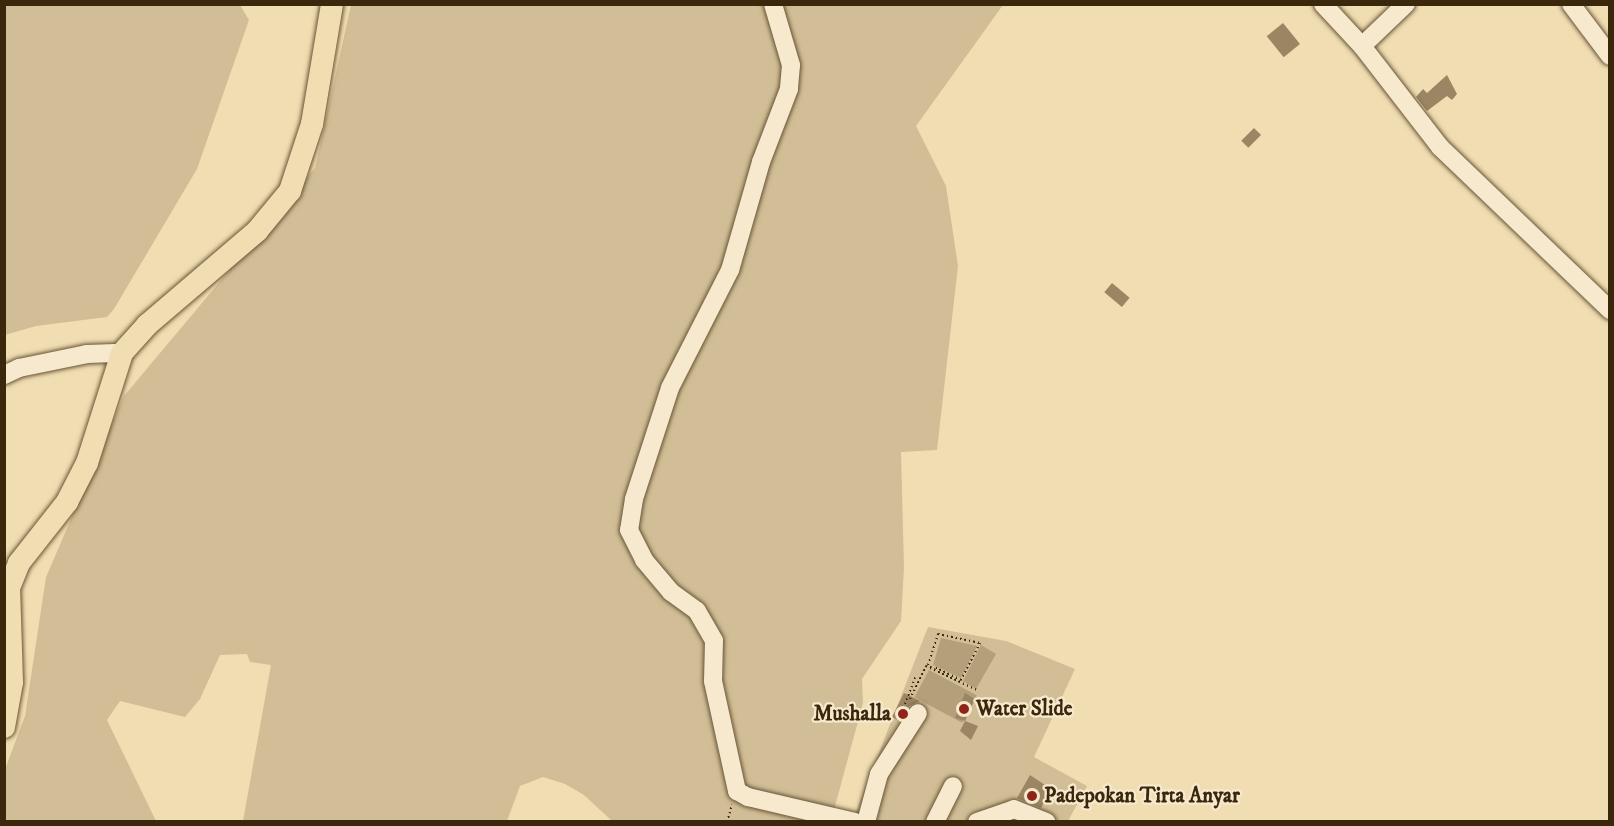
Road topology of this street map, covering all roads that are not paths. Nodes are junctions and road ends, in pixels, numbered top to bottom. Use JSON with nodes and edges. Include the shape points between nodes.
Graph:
{"nodes":[{"id":1,"x":332,"y":4,"type":"edge"},
{"id":2,"x":773,"y":4,"type":"edge"},
{"id":3,"x":1323,"y":4,"type":"edge"},
{"id":4,"x":1406,"y":4,"type":"edge"},
{"id":5,"x":1571,"y":4,"type":"edge"},
{"id":6,"x":1362,"y":46,"type":"junction"},
{"id":7,"x":1610,"y":56,"type":"edge"},
{"id":8,"x":1610,"y":309,"type":"edge"},
{"id":9,"x":122,"y":353,"type":"junction"},
{"id":10,"x":4,"y":375,"type":"edge"},
{"id":11,"x":6,"y":607,"type":"edge"},
{"id":12,"x":911,"y":707,"type":"road end"},
{"id":13,"x":4,"y":727,"type":"edge"},
{"id":14,"x":953,"y":786,"type":"dead end"},
{"id":15,"x":855,"y":822,"type":"edge"},
{"id":16,"x":866,"y":822,"type":"edge"},
{"id":17,"x":935,"y":822,"type":"edge"},
{"id":18,"x":977,"y":822,"type":"edge"},
{"id":19,"x":1047,"y":822,"type":"edge"}],
"edges":[{"from":1,"to":9,"type":"main road","via":[[312,124],[290,191],[257,231],[147,325]]},
{"from":2,"to":15,"type":"lane","via":[[791,65],[789,88],[760,162],[730,270],[670,388],[633,499],[629,530],[644,560],[671,592],[697,611],[714,641],[713,681],[729,739],[737,791]]},
{"from":3,"to":6,"type":"lane"},
{"from":4,"to":6,"type":"lane"},
{"from":5,"to":7,"type":"lane"},
{"from":6,"to":8,"type":"lane","via":[[1440,147]]},
{"from":9,"to":10,"type":"lane","via":[[75,357],[19,368]]},
{"from":9,"to":11,"type":"main road","via":[[87,463],[67,502],[19,563]]},
{"from":11,"to":13,"type":"main road","via":[[12,682]]},
{"from":12,"to":16,"type":"lane","via":[[879,774]]},
{"from":14,"to":17,"type":"lane"},
{"from":18,"to":19,"type":"lane","via":[[1014,809]]}]}
